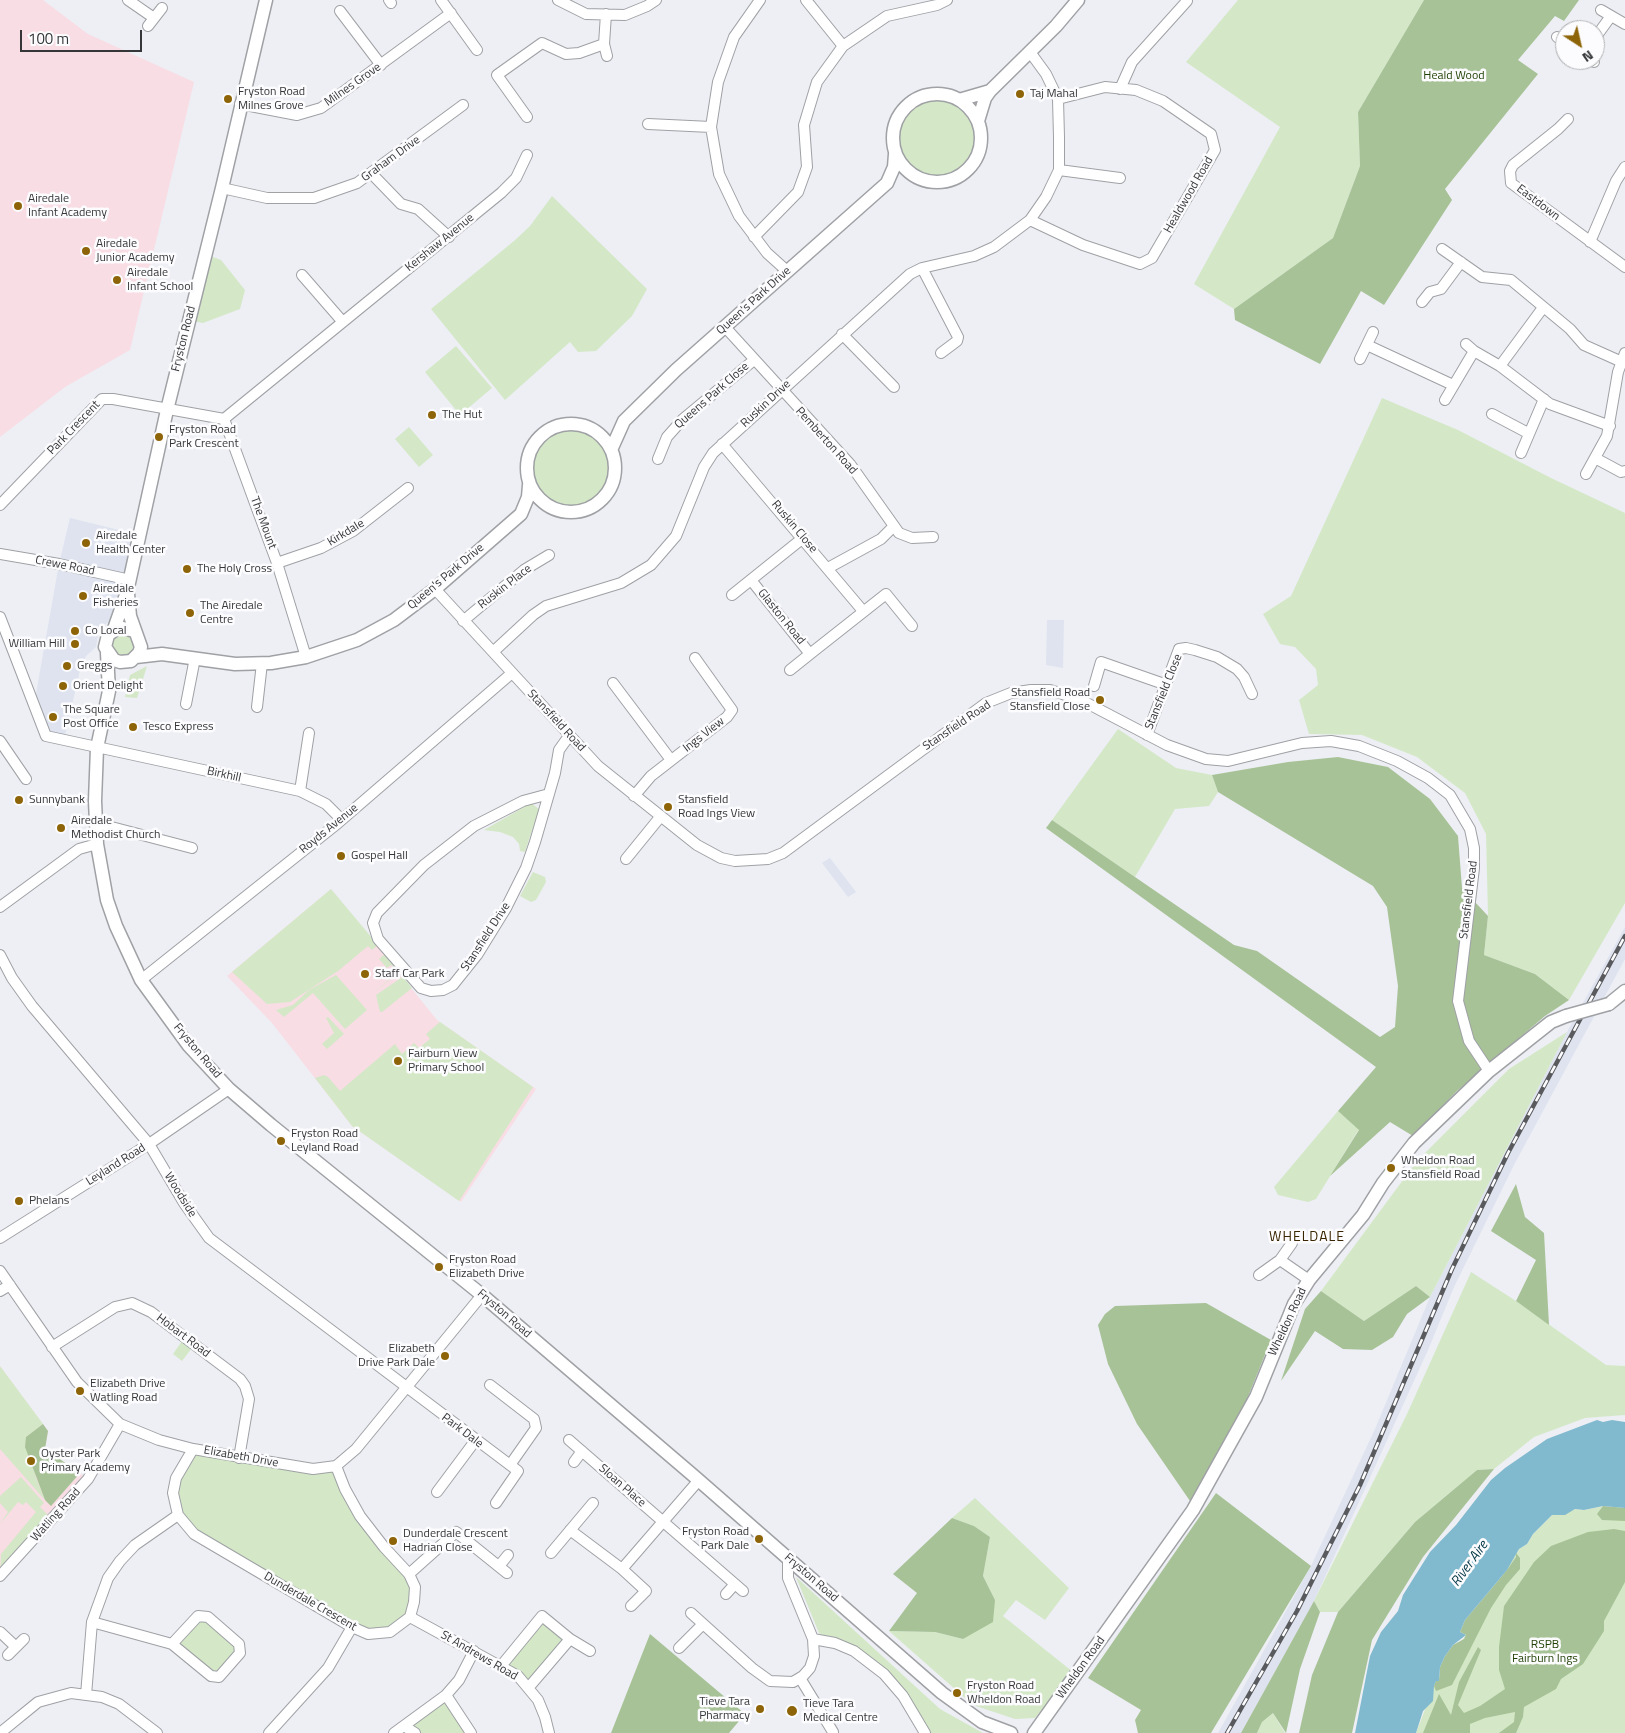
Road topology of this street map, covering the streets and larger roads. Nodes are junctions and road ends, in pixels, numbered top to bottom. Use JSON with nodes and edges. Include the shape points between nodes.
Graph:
{"nodes":[{"id":1,"x":128,"y":0,"type":"edge"},
{"id":2,"x":266,"y":0,"type":"edge"},
{"id":3,"x":441,"y":0,"type":"edge"},
{"id":4,"x":558,"y":0,"type":"edge"},
{"id":5,"x":656,"y":0,"type":"edge"},
{"id":6,"x":760,"y":0,"type":"edge"},
{"id":7,"x":806,"y":0,"type":"edge"},
{"id":8,"x":947,"y":0,"type":"edge"},
{"id":9,"x":1078,"y":0,"type":"edge"},
{"id":10,"x":1186,"y":1,"type":"edge"},
{"id":11,"x":162,"y":8,"type":"dead end"},
{"id":12,"x":1601,"y":10,"type":"dead end"},
{"id":13,"x":340,"y":11,"type":"dead end"},
{"id":14,"x":451,"y":13,"type":"junction"},
{"id":15,"x":606,"y":14,"type":"junction"},
{"id":16,"x":1612,"y":16,"type":"junction"},
{"id":17,"x":1625,"y":24,"type":"edge"},
{"id":18,"x":1605,"y":25,"type":"edge"},
{"id":19,"x":604,"y":44,"type":"junction"},
{"id":20,"x":843,"y":46,"type":"junction"},
{"id":21,"x":477,"y":50,"type":"dead end"},
{"id":22,"x":1030,"y":52,"type":"junction"},
{"id":23,"x":607,"y":56,"type":"dead end"},
{"id":24,"x":381,"y":65,"type":"junction"},
{"id":25,"x":1120,"y":89,"type":"junction"},
{"id":26,"x":990,"y":91,"type":"junction"},
{"id":27,"x":1058,"y":99,"type":"junction"},
{"id":28,"x":959,"y":100,"type":"junction"},
{"id":29,"x":240,"y":104,"type":"junction"},
{"id":30,"x":463,"y":105,"type":"dead end"},
{"id":31,"x":527,"y":117,"type":"dead end"},
{"id":32,"x":1568,"y":119,"type":"dead end"},
{"id":33,"x":978,"y":122,"type":"junction"},
{"id":34,"x":648,"y":124,"type":"dead end"},
{"id":35,"x":711,"y":126,"type":"junction"},
{"id":36,"x":895,"y":154,"type":"junction"},
{"id":37,"x":527,"y":155,"type":"dead end"},
{"id":38,"x":1625,"y":168,"type":"edge"},
{"id":39,"x":1058,"y":170,"type":"junction"},
{"id":40,"x":371,"y":173,"type":"junction"},
{"id":41,"x":913,"y":176,"type":"junction"},
{"id":42,"x":1120,"y":178,"type":"dead end"},
{"id":43,"x":887,"y":183,"type":"junction"},
{"id":44,"x":222,"y":188,"type":"junction"},
{"id":45,"x":1030,"y":220,"type":"junction"},
{"id":46,"x":449,"y":237,"type":"junction"},
{"id":47,"x":754,"y":237,"type":"junction"},
{"id":48,"x":1590,"y":242,"type":"junction"},
{"id":49,"x":1442,"y":249,"type":"dead end"},
{"id":50,"x":1461,"y":262,"type":"junction"},
{"id":51,"x":1625,"y":267,"type":"edge"},
{"id":52,"x":922,"y":268,"type":"junction"},
{"id":53,"x":787,"y":271,"type":"junction"},
{"id":54,"x":302,"y":275,"type":"dead end"},
{"id":55,"x":1422,"y":302,"type":"dead end"},
{"id":56,"x":1542,"y":309,"type":"junction"},
{"id":57,"x":342,"y":321,"type":"junction"},
{"id":58,"x":725,"y":327,"type":"junction"},
{"id":59,"x":1373,"y":332,"type":"dead end"},
{"id":60,"x":842,"y":334,"type":"junction"},
{"id":61,"x":1466,"y":344,"type":"dead end"},
{"id":62,"x":1367,"y":345,"type":"junction"},
{"id":63,"x":1474,"y":351,"type":"junction"},
{"id":64,"x":940,"y":354,"type":"dead end"},
{"id":65,"x":1623,"y":358,"type":"edge"},
{"id":66,"x":1360,"y":359,"type":"dead end"},
{"id":67,"x":754,"y":360,"type":"junction"},
{"id":68,"x":1500,"y":366,"type":"junction"},
{"id":69,"x":1453,"y":386,"type":"junction"},
{"id":70,"x":894,"y":387,"type":"dead end"},
{"id":71,"x":780,"y":390,"type":"junction"},
{"id":72,"x":1544,"y":399,"type":"junction"},
{"id":73,"x":1445,"y":400,"type":"dead end"},
{"id":74,"x":167,"y":410,"type":"junction"},
{"id":75,"x":1492,"y":414,"type":"dead end"},
{"id":76,"x":224,"y":419,"type":"junction"},
{"id":77,"x":624,"y":421,"type":"junction"},
{"id":78,"x":1610,"y":426,"type":"junction"},
{"id":79,"x":595,"y":431,"type":"junction"},
{"id":80,"x":1528,"y":433,"type":"junction"},
{"id":81,"x":722,"y":444,"type":"junction"},
{"id":82,"x":611,"y":450,"type":"junction"},
{"id":83,"x":1521,"y":453,"type":"dead end"},
{"id":84,"x":1595,"y":458,"type":"junction"},
{"id":85,"x":658,"y":459,"type":"dead end"},
{"id":86,"x":1625,"y":471,"type":"edge"},
{"id":87,"x":1586,"y":474,"type":"dead end"},
{"id":88,"x":529,"y":484,"type":"junction"},
{"id":89,"x":408,"y":488,"type":"dead end"},
{"id":90,"x":0,"y":505,"type":"edge"},
{"id":91,"x":547,"y":506,"type":"junction"},
{"id":92,"x":521,"y":514,"type":"junction"},
{"id":93,"x":894,"y":526,"type":"junction"},
{"id":94,"x":933,"y":537,"type":"dead end"},
{"id":95,"x":803,"y":538,"type":"junction"},
{"id":96,"x":0,"y":554,"type":"edge"},
{"id":97,"x":549,"y":555,"type":"dead end"},
{"id":98,"x":278,"y":563,"type":"junction"},
{"id":99,"x":828,"y":568,"type":"junction"},
{"id":100,"x":751,"y":580,"type":"junction"},
{"id":101,"x":129,"y":586,"type":"junction"},
{"id":102,"x":435,"y":589,"type":"junction"},
{"id":103,"x":732,"y":594,"type":"dead end"},
{"id":104,"x":863,"y":611,"type":"junction"},
{"id":105,"x":0,"y":617,"type":"edge"},
{"id":106,"x":463,"y":620,"type":"junction"},
{"id":107,"x":912,"y":626,"type":"dead end"},
{"id":108,"x":114,"y":629,"type":"junction"},
{"id":109,"x":137,"y":636,"type":"junction"},
{"id":110,"x":492,"y":652,"type":"junction"},
{"id":111,"x":107,"y":653,"type":"junction"},
{"id":112,"x":162,"y":654,"type":"junction"},
{"id":113,"x":810,"y":654,"type":"junction"},
{"id":114,"x":306,"y":657,"type":"junction"},
{"id":115,"x":195,"y":658,"type":"junction"},
{"id":116,"x":695,"y":658,"type":"dead end"},
{"id":117,"x":131,"y":660,"type":"junction"},
{"id":118,"x":262,"y":663,"type":"junction"},
{"id":119,"x":790,"y":670,"type":"dead end"},
{"id":120,"x":512,"y":673,"type":"junction"},
{"id":121,"x":613,"y":683,"type":"dead end"},
{"id":122,"x":1164,"y":684,"type":"junction"},
{"id":123,"x":1094,"y":686,"type":"dead end"},
{"id":124,"x":109,"y":692,"type":"junction"},
{"id":125,"x":1252,"y":694,"type":"dead end"},
{"id":126,"x":186,"y":704,"type":"dead end"},
{"id":127,"x":257,"y":707,"type":"dead end"},
{"id":128,"x":309,"y":733,"type":"dead end"},
{"id":129,"x":1147,"y":735,"type":"junction"},
{"id":130,"x":569,"y":736,"type":"junction"},
{"id":131,"x":0,"y":740,"type":"edge"},
{"id":132,"x":97,"y":748,"type":"junction"},
{"id":133,"x":671,"y":760,"type":"junction"},
{"id":134,"x":26,"y":779,"type":"dead end"},
{"id":135,"x":300,"y":791,"type":"junction"},
{"id":136,"x":549,"y":794,"type":"junction"},
{"id":137,"x":634,"y":796,"type":"junction"},
{"id":138,"x":661,"y":816,"type":"junction"},
{"id":139,"x":341,"y":819,"type":"junction"},
{"id":140,"x":96,"y":823,"type":"junction"},
{"id":141,"x":97,"y":844,"type":"junction"},
{"id":142,"x":192,"y":848,"type":"dead end"},
{"id":143,"x":626,"y":859,"type":"dead end"},
{"id":144,"x":0,"y":907,"type":"edge"},
{"id":145,"x":0,"y":955,"type":"edge"},
{"id":146,"x":142,"y":980,"type":"junction"},
{"id":147,"x":1625,"y":991,"type":"edge"},
{"id":148,"x":1489,"y":1071,"type":"junction"},
{"id":149,"x":229,"y":1089,"type":"junction"},
{"id":150,"x":149,"y":1144,"type":"junction"},
{"id":151,"x":0,"y":1238,"type":"edge"},
{"id":152,"x":1292,"y":1243,"type":"dead end"},
{"id":153,"x":1280,"y":1260,"type":"junction"},
{"id":154,"x":0,"y":1271,"type":"edge"},
{"id":155,"x":1259,"y":1275,"type":"dead end"},
{"id":156,"x":1309,"y":1280,"type":"junction"},
{"id":157,"x":10,"y":1285,"type":"junction"},
{"id":158,"x":0,"y":1291,"type":"edge"},
{"id":159,"x":482,"y":1295,"type":"junction"},
{"id":160,"x":52,"y":1347,"type":"junction"},
{"id":161,"x":490,"y":1385,"type":"dead end"},
{"id":162,"x":406,"y":1388,"type":"junction"},
{"id":163,"x":120,"y":1424,"type":"junction"},
{"id":164,"x":569,"y":1440,"type":"dead end"},
{"id":165,"x":475,"y":1441,"type":"junction"},
{"id":166,"x":193,"y":1449,"type":"junction"},
{"id":167,"x":582,"y":1451,"type":"junction"},
{"id":168,"x":239,"y":1458,"type":"junction"},
{"id":169,"x":574,"y":1462,"type":"dead end"},
{"id":170,"x":336,"y":1466,"type":"junction"},
{"id":171,"x":514,"y":1468,"type":"junction"},
{"id":172,"x":699,"y":1480,"type":"junction"},
{"id":173,"x":437,"y":1492,"type":"dead end"},
{"id":174,"x":496,"y":1503,"type":"dead end"},
{"id":175,"x":593,"y":1503,"type":"dead end"},
{"id":176,"x":178,"y":1516,"type":"junction"},
{"id":177,"x":663,"y":1522,"type":"junction"},
{"id":178,"x":570,"y":1530,"type":"junction"},
{"id":179,"x":550,"y":1554,"type":"dead end"},
{"id":180,"x":508,"y":1556,"type":"dead end"},
{"id":181,"x":788,"y":1558,"type":"junction"},
{"id":182,"x":622,"y":1569,"type":"junction"},
{"id":183,"x":409,"y":1574,"type":"junction"},
{"id":184,"x":0,"y":1576,"type":"edge"},
{"id":185,"x":735,"y":1584,"type":"junction"},
{"id":186,"x":743,"y":1591,"type":"dead end"},
{"id":187,"x":726,"y":1594,"type":"dead end"},
{"id":188,"x":631,"y":1606,"type":"dead end"},
{"id":189,"x":691,"y":1613,"type":"dead end"},
{"id":190,"x":410,"y":1617,"type":"junction"},
{"id":191,"x":92,"y":1622,"type":"junction"},
{"id":192,"x":703,"y":1624,"type":"junction"},
{"id":193,"x":352,"y":1628,"type":"junction"},
{"id":194,"x":0,"y":1632,"type":"edge"},
{"id":195,"x":24,"y":1639,"type":"dead end"},
{"id":196,"x":570,"y":1639,"type":"junction"},
{"id":197,"x":812,"y":1639,"type":"junction"},
{"id":198,"x":172,"y":1644,"type":"junction"},
{"id":199,"x":16,"y":1647,"type":"junction"},
{"id":200,"x":679,"y":1648,"type":"dead end"},
{"id":201,"x":474,"y":1651,"type":"junction"},
{"id":202,"x":590,"y":1651,"type":"dead end"},
{"id":203,"x":8,"y":1655,"type":"dead end"},
{"id":204,"x":501,"y":1666,"type":"junction"},
{"id":205,"x":800,"y":1678,"type":"junction"},
{"id":206,"x":529,"y":1687,"type":"junction"},
{"id":207,"x":86,"y":1695,"type":"junction"},
{"id":208,"x":446,"y":1695,"type":"junction"},
{"id":209,"x":404,"y":1726,"type":"junction"},
{"id":210,"x":832,"y":1732,"type":"edge"},
{"id":211,"x":0,"y":1733,"type":"edge"},
{"id":212,"x":157,"y":1733,"type":"edge"},
{"id":213,"x":269,"y":1733,"type":"edge"},
{"id":214,"x":394,"y":1733,"type":"edge"},
{"id":215,"x":415,"y":1733,"type":"edge"},
{"id":216,"x":471,"y":1733,"type":"edge"},
{"id":217,"x":549,"y":1733,"type":"edge"},
{"id":218,"x":925,"y":1733,"type":"edge"},
{"id":219,"x":1011,"y":1733,"type":"edge"},
{"id":220,"x":1034,"y":1733,"type":"edge"}],
"edges":[{"from":1,"to":11,"type":"street","via":[[151,22]]},
{"from":2,"to":29,"type":"street","name":"Fryston Road"},
{"from":3,"to":14,"type":"street"},
{"from":4,"to":15,"type":"street","via":[[586,14]]},
{"from":5,"to":15,"type":"street","via":[[625,15]]},
{"from":6,"to":35,"type":"street","via":[[734,38],[718,82]]},
{"from":7,"to":20,"type":"street"},
{"from":8,"to":20,"type":"street","via":[[887,16]]},
{"from":9,"to":22,"type":"street","name":"Queen's Park Drive"},
{"from":10,"to":25,"type":"street","via":[[1132,62]]},
{"from":12,"to":16,"type":"street"},
{"from":13,"to":24,"type":"street"},
{"from":14,"to":21,"type":"street"},
{"from":14,"to":24,"type":"street","name":"Milnes Grove"},
{"from":15,"to":19,"type":"street"},
{"from":16,"to":17,"type":"street"},
{"from":16,"to":18,"type":"street"},
{"from":19,"to":23,"type":"street"},
{"from":19,"to":31,"type":"street","via":[[566,54],[542,43],[497,75]]},
{"from":20,"to":47,"type":"street","via":[[817,82],[804,125],[806,167],[798,192]]},
{"from":22,"to":26,"type":"street","name":"Queen's Park Drive"},
{"from":22,"to":27,"type":"street","name":"Ruskin Drive"},
{"from":24,"to":29,"type":"street","name":"Milnes Grove","via":[[321,108],[297,115]]},
{"from":25,"to":27,"type":"street","name":"Healdwood Road","via":[[1106,87]]},
{"from":25,"to":45,"type":"street","name":"Healdwood Road","via":[[1136,90],[1163,100],[1211,134],[1215,150],[1152,258],[1140,264],[1082,245]]},
{"from":26,"to":28,"type":"street","name":"Queen's Park Drive"},
{"from":26,"to":33,"type":"street","name":"Queen's Park Drive"},
{"from":27,"to":39,"type":"street","name":"Ruskin Drive"},
{"from":28,"to":33,"type":"street"},
{"from":28,"to":36,"type":"street","name":"Queen's Park Drive","via":[[936,94],[922,96],[910,103],[894,126]]},
{"from":29,"to":44,"type":"street","name":"Fryston Road"},
{"from":30,"to":40,"type":"street","name":"Graham Drive"},
{"from":32,"to":48,"type":"street","name":"Eastdown","via":[[1513,164],[1509,177],[1515,188]]},
{"from":33,"to":41,"type":"street","name":"Queen's Park Drive","via":[[979,150],[963,174],[940,182]]},
{"from":34,"to":35,"type":"street"},
{"from":35,"to":47,"type":"street","via":[[718,174],[739,216]]},
{"from":36,"to":41,"type":"street"},
{"from":36,"to":43,"type":"street","name":"Queen's Park Drive"},
{"from":37,"to":46,"type":"street","name":"Kershaw Avenue","via":[[516,178],[502,193]]},
{"from":38,"to":48,"type":"street","via":[[1616,180]]},
{"from":39,"to":42,"type":"street"},
{"from":39,"to":45,"type":"street","name":"Ruskin Drive","via":[[1046,197]]},
{"from":40,"to":44,"type":"street","name":"Graham Drive","via":[[357,184],[314,198],[267,198]]},
{"from":40,"to":46,"type":"street","via":[[401,204],[418,209]]},
{"from":41,"to":43,"type":"street","name":"Queen's Park Drive"},
{"from":43,"to":53,"type":"street","name":"Queen's Park Drive"},
{"from":44,"to":74,"type":"street","name":"Fryston Road"},
{"from":45,"to":52,"type":"street","name":"Ruskin Drive","via":[[994,247],[974,256]]},
{"from":46,"to":57,"type":"street","name":"Kershaw Avenue"},
{"from":47,"to":53,"type":"street"},
{"from":48,"to":51,"type":"street","name":"Eastdown"},
{"from":49,"to":50,"type":"street"},
{"from":50,"to":55,"type":"street","via":[[1441,289],[1430,292]]},
{"from":50,"to":56,"type":"street","via":[[1482,277],[1511,280]]},
{"from":52,"to":60,"type":"street","name":"Ruskin Drive","via":[[904,279]]},
{"from":52,"to":64,"type":"street","via":[[958,337],[957,342]]},
{"from":53,"to":58,"type":"street","name":"Queen's Park Drive"},
{"from":54,"to":57,"type":"street"},
{"from":56,"to":65,"type":"street","via":[[1570,329],[1584,345]]},
{"from":56,"to":68,"type":"street"},
{"from":57,"to":76,"type":"street","name":"Kershaw Avenue"},
{"from":58,"to":67,"type":"street","name":"Pemberton Road"},
{"from":58,"to":77,"type":"street","name":"Queen's Park Drive"},
{"from":59,"to":62,"type":"street"},
{"from":60,"to":70,"type":"street"},
{"from":60,"to":71,"type":"street","name":"Ruskin Drive"},
{"from":61,"to":63,"type":"street"},
{"from":62,"to":66,"type":"street"},
{"from":62,"to":69,"type":"street"},
{"from":63,"to":68,"type":"street"},
{"from":63,"to":69,"type":"street"},
{"from":65,"to":78,"type":"street"},
{"from":67,"to":71,"type":"street","name":"Pemberton Road"},
{"from":67,"to":85,"type":"street","name":"Queens Park Close","via":[[684,419],[667,437]]},
{"from":68,"to":72,"type":"street"},
{"from":69,"to":73,"type":"street"},
{"from":71,"to":81,"type":"street","name":"Ruskin Drive"},
{"from":71,"to":93,"type":"street","name":"Pemberton Road","via":[[850,464]]},
{"from":72,"to":78,"type":"street","via":[[1559,408]]},
{"from":72,"to":80,"type":"street"},
{"from":74,"to":76,"type":"street"},
{"from":74,"to":90,"type":"street","name":"Park Crescent","via":[[102,399]]},
{"from":74,"to":101,"type":"street","name":"Fryston Road"},
{"from":75,"to":80,"type":"street"},
{"from":76,"to":98,"type":"street","name":"The Mount"},
{"from":77,"to":79,"type":"street","name":"Queen's Park Drive"},
{"from":77,"to":82,"type":"street","name":"Queen's Park Drive"},
{"from":78,"to":84,"type":"street"},
{"from":79,"to":82,"type":"street"},
{"from":79,"to":88,"type":"street","via":[[570,424],[556,426],[544,433],[528,456],[526,471]]},
{"from":80,"to":83,"type":"street"},
{"from":81,"to":95,"type":"street","name":"Ruskin Close"},
{"from":81,"to":110,"type":"street","name":"Ruskin Drive","via":[[704,467],[676,536],[651,565],[621,583],[546,606]]},
{"from":82,"to":91,"type":"street","name":"Queen's Park Drive","via":[[613,481],[610,490],[597,504],[574,513],[560,512]]},
{"from":84,"to":86,"type":"street","via":[[1621,472]]},
{"from":84,"to":87,"type":"street"},
{"from":88,"to":91,"type":"street","via":[[536,497]]},
{"from":88,"to":92,"type":"street"},
{"from":89,"to":98,"type":"street","name":"Kirkdale","via":[[353,531],[321,548]]},
{"from":91,"to":92,"type":"street","name":"Queen's Park Drive"},
{"from":92,"to":102,"type":"street","name":"Queen's Park Drive"},
{"from":93,"to":94,"type":"street","name":"Pemberton Road","via":[[898,533],[912,538]]},
{"from":93,"to":99,"type":"street","via":[[881,539]]},
{"from":95,"to":99,"type":"street","name":"Ruskin Close"},
{"from":95,"to":100,"type":"street","name":"Glaston Road"},
{"from":96,"to":101,"type":"street","name":"Crewe Road","via":[[59,564]]},
{"from":97,"to":106,"type":"street","name":"Ruskin Place","via":[[524,570]]},
{"from":98,"to":114,"type":"street","name":"The Mount"},
{"from":99,"to":104,"type":"street","name":"Ruskin Close"},
{"from":100,"to":103,"type":"street","name":"Glaston Road"},
{"from":100,"to":113,"type":"street","name":"Glaston Road"},
{"from":101,"to":108,"type":"street","name":"Fryston Road"},
{"from":101,"to":109,"type":"street","name":"Fryston Road"},
{"from":102,"to":106,"type":"street","name":"Stansfield Road"},
{"from":102,"to":114,"type":"street","name":"Queen's Park Drive","via":[[394,620],[357,640]]},
{"from":104,"to":107,"type":"street","name":"Glaston Road","via":[[886,594]]},
{"from":104,"to":113,"type":"street","name":"Glaston Road"},
{"from":105,"to":132,"type":"street","via":[[46,736]]},
{"from":106,"to":110,"type":"street","name":"Stansfield Road"},
{"from":108,"to":109,"type":"street","via":[[125,627]]},
{"from":108,"to":111,"type":"street","name":"Fryston Road","via":[[106,640]]},
{"from":109,"to":112,"type":"street","name":"Queen's Park Drive"},
{"from":109,"to":117,"type":"street","name":"Fryston Road","via":[[141,647]]},
{"from":110,"to":120,"type":"street","name":"Stansfield Road"},
{"from":111,"to":117,"type":"street","via":[[114,660]]},
{"from":111,"to":124,"type":"street","name":"Fryston Road"},
{"from":112,"to":115,"type":"street","name":"Queen's Park Drive"},
{"from":112,"to":117,"type":"street","name":"Queen's Park Drive"},
{"from":113,"to":119,"type":"street","name":"Glaston Road"},
{"from":114,"to":118,"type":"street","name":"Queen's Park Drive"},
{"from":115,"to":118,"type":"street","name":"Queen's Park Drive","via":[[235,664]]},
{"from":115,"to":126,"type":"street"},
{"from":116,"to":133,"type":"street","name":"Ings View","via":[[732,710]]},
{"from":117,"to":124,"type":"street","name":"Fryston Road"},
{"from":118,"to":127,"type":"street"},
{"from":120,"to":130,"type":"street","name":"Stansfield Road"},
{"from":120,"to":139,"type":"street","name":"Royds Avenue"},
{"from":121,"to":133,"type":"street","name":"Ings View"},
{"from":122,"to":123,"type":"street","via":[[1101,662]]},
{"from":122,"to":125,"type":"street","name":"Stansfield Close","via":[[1179,650],[1186,648],[1217,657],[1238,669]]},
{"from":122,"to":129,"type":"street","name":"Stansfield Close"},
{"from":124,"to":132,"type":"street","name":"Fryston Road"},
{"from":128,"to":135,"type":"street"},
{"from":129,"to":138,"type":"street","name":"Stansfield Road","via":[[1081,700],[1050,690],[1011,693],[986,703],[797,844],[768,859],[747,862],[720,858]]},
{"from":129,"to":148,"type":"street","name":"Stansfield Road","via":[[1206,759],[1228,761],[1302,743],[1331,741],[1359,746],[1397,761],[1450,795],[1470,829],[1474,848],[1458,1001],[1469,1040]]},
{"from":130,"to":136,"type":"street","name":"Stansfield Drive","via":[[559,750]]},
{"from":130,"to":137,"type":"street","name":"Stansfield Road"},
{"from":131,"to":134,"type":"street"},
{"from":132,"to":135,"type":"street","name":"Birkhill"},
{"from":132,"to":140,"type":"street","name":"Fryston Road"},
{"from":133,"to":137,"type":"street","name":"Ings View"},
{"from":135,"to":139,"type":"street","name":"Birkhill","via":[[326,804]]},
{"from":136,"to":136,"type":"street","name":"Stansfield Drive","via":[[524,801],[474,826],[424,865],[377,913],[373,923],[378,939],[420,988],[443,990],[453,984],[477,955],[524,873]]},
{"from":137,"to":138,"type":"street","name":"Stansfield Road"},
{"from":138,"to":143,"type":"street"},
{"from":139,"to":146,"type":"street","name":"Royds Avenue"},
{"from":140,"to":141,"type":"street","name":"Fryston Road"},
{"from":140,"to":142,"type":"street"},
{"from":141,"to":144,"type":"street","via":[[79,849]]},
{"from":141,"to":146,"type":"street","name":"Fryston Road","via":[[107,900]]},
{"from":145,"to":150,"type":"street","name":"Woodside","via":[[32,1006]]},
{"from":146,"to":149,"type":"street","name":"Fryston Road","via":[[189,1046]]},
{"from":147,"to":148,"type":"street","name":"Wheldon Road","bridge":true,"via":[[1609,1004],[1551,1022]]},
{"from":148,"to":156,"type":"street","name":"Wheldon Road","via":[[1414,1143],[1382,1183],[1363,1215]]},
{"from":149,"to":150,"type":"street","name":"Leyland Road"},
{"from":149,"to":159,"type":"street","name":"Fryston Road"},
{"from":150,"to":151,"type":"street","name":"Leyland Road"},
{"from":150,"to":162,"type":"street","name":"Woodside","via":[[209,1238]]},
{"from":152,"to":153,"type":"street"},
{"from":153,"to":155,"type":"street"},
{"from":153,"to":156,"type":"street"},
{"from":154,"to":157,"type":"street","name":"Elizabeth Drive"},
{"from":156,"to":220,"type":"street","name":"Wheldon Road","via":[[1294,1304],[1256,1397],[1193,1510]]},
{"from":157,"to":158,"type":"street"},
{"from":157,"to":160,"type":"street","name":"Elizabeth Drive"},
{"from":159,"to":162,"type":"street"},
{"from":159,"to":172,"type":"street","name":"Fryston Road"},
{"from":160,"to":163,"type":"street","name":"Elizabeth Drive","via":[[77,1382]]},
{"from":160,"to":168,"type":"street","name":"Hobart Road","via":[[115,1307],[132,1303],[151,1312],[240,1379],[248,1399]]},
{"from":161,"to":171,"type":"street","via":[[534,1419],[536,1428]]},
{"from":162,"to":165,"type":"street","name":"Park Dale"},
{"from":162,"to":170,"type":"street","via":[[356,1450]]},
{"from":163,"to":166,"type":"street","name":"Elizabeth Drive","via":[[159,1440]]},
{"from":163,"to":184,"type":"street","name":"Watling Road","via":[[88,1479]]},
{"from":164,"to":167,"type":"street","name":"Sloan Place"},
{"from":165,"to":171,"type":"street","name":"Park Dale"},
{"from":165,"to":173,"type":"street"},
{"from":166,"to":168,"type":"street","name":"Elizabeth Drive"},
{"from":166,"to":176,"type":"street","via":[[176,1478],[173,1493]]},
{"from":167,"to":169,"type":"street"},
{"from":167,"to":177,"type":"street","name":"Sloan Place"},
{"from":168,"to":170,"type":"street","name":"Elizabeth Drive","via":[[313,1469]]},
{"from":170,"to":183,"type":"street","via":[[360,1516]]},
{"from":171,"to":174,"type":"street"},
{"from":172,"to":177,"type":"street"},
{"from":172,"to":181,"type":"street","name":"Fryston Road"},
{"from":175,"to":178,"type":"street"},
{"from":176,"to":191,"type":"street","via":[[141,1540],[120,1560],[108,1578]]},
{"from":176,"to":193,"type":"street","name":"Dunderdale Crescent","via":[[194,1534]]},
{"from":177,"to":182,"type":"street"},
{"from":177,"to":185,"type":"street","name":"Sloan Place"},
{"from":178,"to":179,"type":"street"},
{"from":178,"to":182,"type":"street"},
{"from":180,"to":183,"type":"street","via":[[503,1570],[456,1532]]},
{"from":181,"to":197,"type":"street","via":[[788,1578]]},
{"from":181,"to":219,"type":"street","name":"Fryston Road","via":[[965,1712]]},
{"from":182,"to":188,"type":"street","via":[[646,1590]]},
{"from":183,"to":190,"type":"street","via":[[415,1587]]},
{"from":185,"to":186,"type":"street","name":"Sloan Place"},
{"from":185,"to":187,"type":"street"},
{"from":189,"to":192,"type":"street"},
{"from":190,"to":193,"type":"street","name":"Dunderdale Crescent","via":[[390,1632],[378,1635]]},
{"from":190,"to":201,"type":"street","name":"St Andrews Road"},
{"from":191,"to":198,"type":"street"},
{"from":191,"to":207,"type":"street"},
{"from":192,"to":200,"type":"street"},
{"from":192,"to":205,"type":"street","via":[[770,1681],[793,1682]]},
{"from":193,"to":213,"type":"street","via":[[328,1668]]},
{"from":194,"to":199,"type":"street"},
{"from":195,"to":199,"type":"street"},
{"from":196,"to":202,"type":"street"},
{"from":196,"to":204,"type":"street","via":[[542,1616]]},
{"from":196,"to":206,"type":"street"},
{"from":197,"to":205,"type":"street","via":[[814,1656],[810,1668]]},
{"from":197,"to":218,"type":"street","via":[[835,1643],[854,1652],[884,1674],[903,1696]]},
{"from":198,"to":198,"type":"street","via":[[210,1676],[219,1677],[240,1653],[239,1644],[208,1617],[198,1616]]},
{"from":199,"to":203,"type":"street"},
{"from":201,"to":204,"type":"street","name":"St Andrews Road"},
{"from":201,"to":208,"type":"street"},
{"from":204,"to":206,"type":"street","name":"St Andrews Road"},
{"from":205,"to":210,"type":"street"},
{"from":206,"to":217,"type":"street","name":"St Andrews Road","via":[[545,1717]]},
{"from":207,"to":211,"type":"street","via":[[71,1693],[38,1702]]},
{"from":207,"to":212,"type":"street","via":[[119,1704]]},
{"from":208,"to":209,"type":"street"},
{"from":208,"to":216,"type":"street"},
{"from":209,"to":214,"type":"street"},
{"from":209,"to":215,"type":"street"}]}
